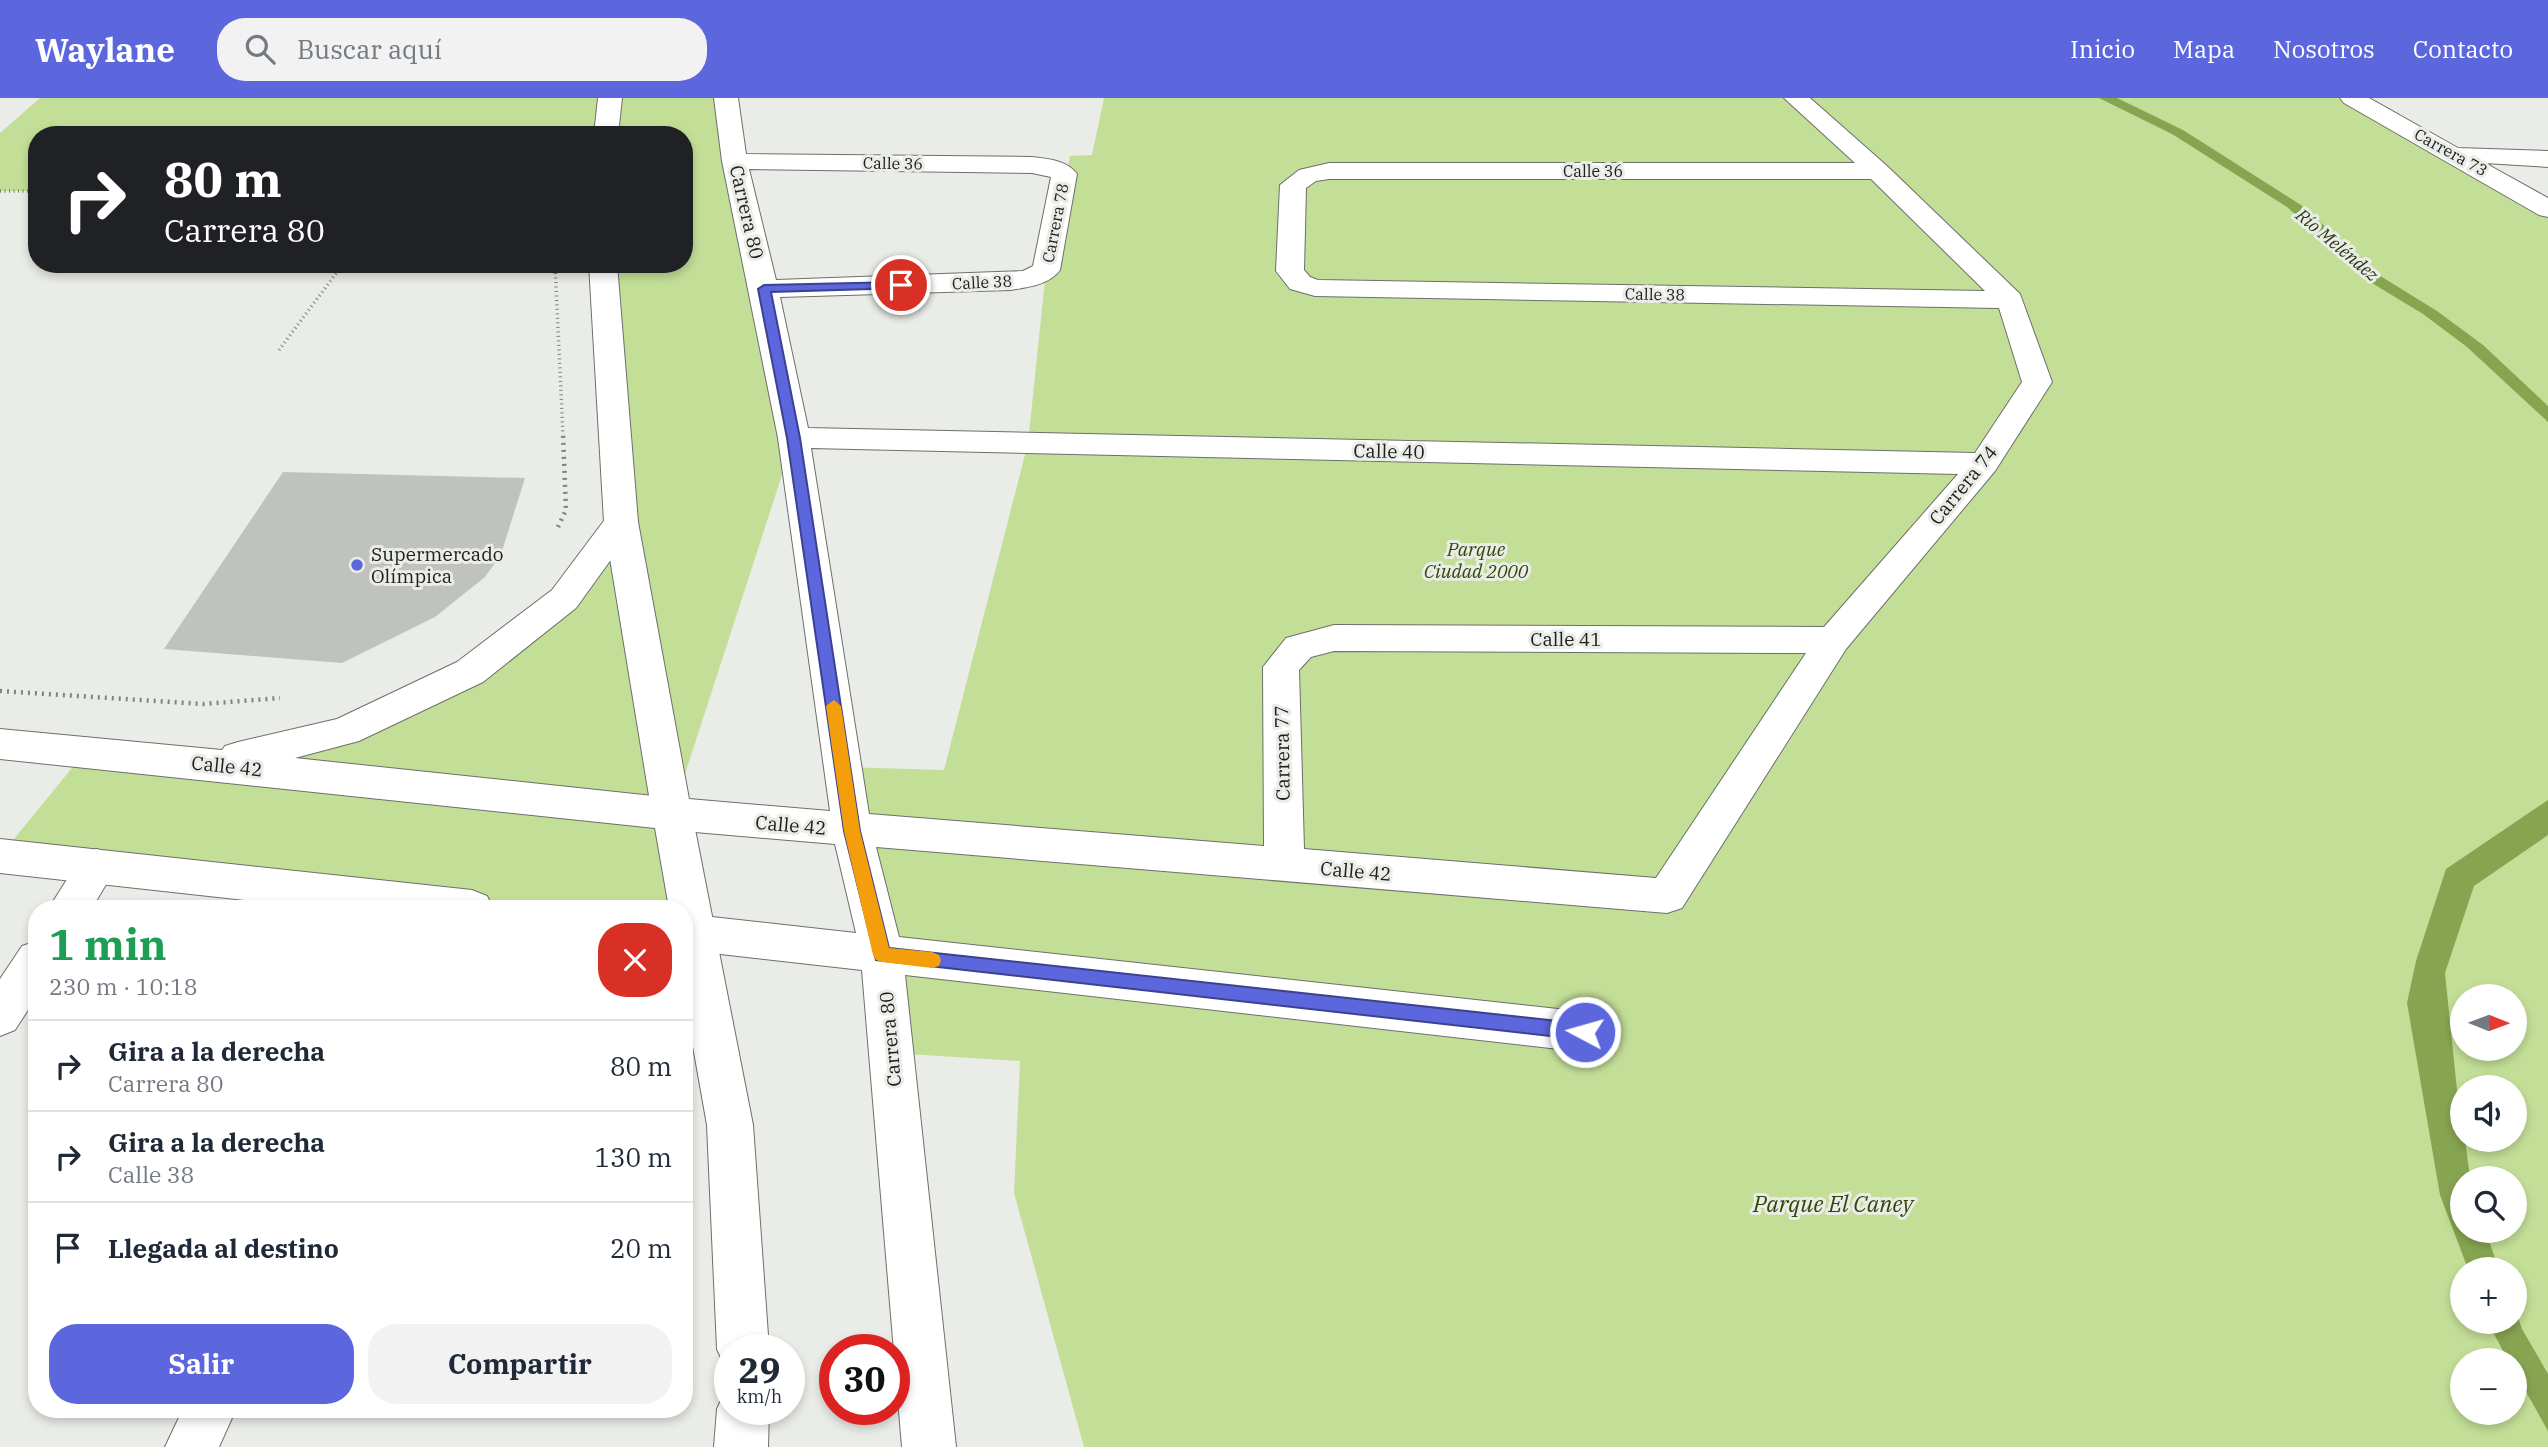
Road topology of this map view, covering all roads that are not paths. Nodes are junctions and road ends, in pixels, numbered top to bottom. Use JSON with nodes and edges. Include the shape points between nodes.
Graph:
{"nodes":[{"id":1,"x":610,"y":98,"type":"edge"},
{"id":2,"x":726,"y":98,"type":"edge"},
{"id":3,"x":1796,"y":98,"type":"edge"},
{"id":4,"x":2352,"y":98,"type":"edge"},
{"id":5,"x":607,"y":126,"type":"edge"},
{"id":6,"x":2454,"y":154,"type":"junction"},
{"id":7,"x":2548,"y":159,"type":"edge"},
{"id":8,"x":735,"y":161,"type":"junction"},
{"id":9,"x":1051,"y":167,"type":"joint"},
{"id":10,"x":1878,"y":171,"type":"junction"},
{"id":11,"x":2548,"y":209,"type":"edge"},
{"id":12,"x":604,"y":273,"type":"edge"},
{"id":13,"x":1031,"y":278,"type":"joint"},
{"id":14,"x":1300,"y":283,"type":"joint"},
{"id":15,"x":764,"y":289,"type":"junction"},
{"id":16,"x":2010,"y":300,"type":"junction"},
{"id":17,"x":794,"y":438,"type":"junction"},
{"id":18,"x":1983,"y":464,"type":"junction"},
{"id":19,"x":621,"y":522,"type":"junction"},
{"id":20,"x":1833,"y":640,"type":"junction"},
{"id":21,"x":1299,"y":647,"type":"joint"},
{"id":22,"x":0,"y":744,"type":"edge"},
{"id":23,"x":209,"y":764,"type":"junction"},
{"id":24,"x":672,"y":814,"type":"junction"},
{"id":25,"x":852,"y":831,"type":"junction"},
{"id":26,"x":0,"y":856,"type":"edge"},
{"id":27,"x":97,"y":866,"type":"junction"},
{"id":28,"x":1284,"y":866,"type":"junction"},
{"id":29,"x":1667,"y":896,"type":"joint"},
{"id":30,"x":75,"y":900,"type":"edge"},
{"id":31,"x":401,"y":900,"type":"edge"},
{"id":32,"x":684,"y":900,"type":"edge"},
{"id":33,"x":693,"y":933,"type":"edge"},
{"id":34,"x":693,"y":952,"type":"edge"},
{"id":35,"x":882,"y":955,"type":"junction"},
{"id":36,"x":28,"y":973,"type":"edge"},
{"id":37,"x":0,"y":1016,"type":"edge"},
{"id":38,"x":1585,"y":1032,"type":"dead end"},
{"id":39,"x":742,"y":1334,"type":"edge"},
{"id":40,"x":206,"y":1418,"type":"edge"},
{"id":41,"x":742,"y":1425,"type":"edge"},
{"id":42,"x":192,"y":1447,"type":"edge"},
{"id":43,"x":741,"y":1447,"type":"edge"},
{"id":44,"x":929,"y":1447,"type":"edge"}],
"edges":[{"from":1,"to":5,"type":"street"},
{"from":2,"to":8,"type":"street","name":"Carrera 80"},
{"from":3,"to":10,"type":"street","name":"Carrera 74"},
{"from":4,"to":6,"type":"street","name":"Carrera 73"},
{"from":6,"to":7,"type":"street"},
{"from":6,"to":11,"type":"street","name":"Carrera 73"},
{"from":8,"to":9,"type":"street","name":"Calle 36"},
{"from":8,"to":15,"type":"street","name":"Carrera 80"},
{"from":9,"to":13,"type":"street","name":"Carrera 78","via":[[1064,174],[1046,270]]},
{"from":10,"to":14,"type":"street","name":"Calle 36","via":[[1329,171],[1308,175],[1293,185],[1290,271]]},
{"from":10,"to":16,"type":"street","name":"Carrera 74"},
{"from":12,"to":19,"type":"street"},
{"from":13,"to":15,"type":"street","name":"Calle 38"},
{"from":14,"to":16,"type":"street","name":"Calle 38","via":[[1315,288]]},
{"from":15,"to":17,"type":"street","name":"Carrera 80"},
{"from":16,"to":18,"type":"street","name":"Carrera 74","via":[[2038,382]]},
{"from":17,"to":18,"type":"street","name":"Calle 40"},
{"from":17,"to":25,"type":"street","name":"Carrera 80"},
{"from":18,"to":20,"type":"street","name":"Carrera 74"},
{"from":19,"to":23,"type":"street","via":[[564,599],[470,672],[346,731]]},
{"from":19,"to":24,"type":"street"},
{"from":20,"to":21,"type":"street","name":"Calle 41","via":[[1334,638]]},
{"from":20,"to":29,"type":"street","name":"Carrera 74"},
{"from":21,"to":28,"type":"street","name":"Carrera 77","via":[[1281,667]]},
{"from":22,"to":23,"type":"street","name":"Calle 42"},
{"from":23,"to":24,"type":"street","name":"Calle 42"},
{"from":24,"to":25,"type":"street","name":"Calle 42"},
{"from":24,"to":32,"type":"street"},
{"from":25,"to":28,"type":"street","name":"Calle 42"},
{"from":25,"to":35,"type":"street","name":"Carrera 80"},
{"from":26,"to":27,"type":"street"},
{"from":27,"to":30,"type":"street"},
{"from":27,"to":31,"type":"street"},
{"from":28,"to":29,"type":"street","name":"Calle 42"},
{"from":33,"to":35,"type":"street"},
{"from":34,"to":39,"type":"street","via":[[730,1125]]},
{"from":35,"to":38,"type":"street"},
{"from":35,"to":44,"type":"street","name":"Carrera 80"},
{"from":36,"to":37,"type":"street"},
{"from":40,"to":42,"type":"street"},
{"from":41,"to":43,"type":"street"}]}
